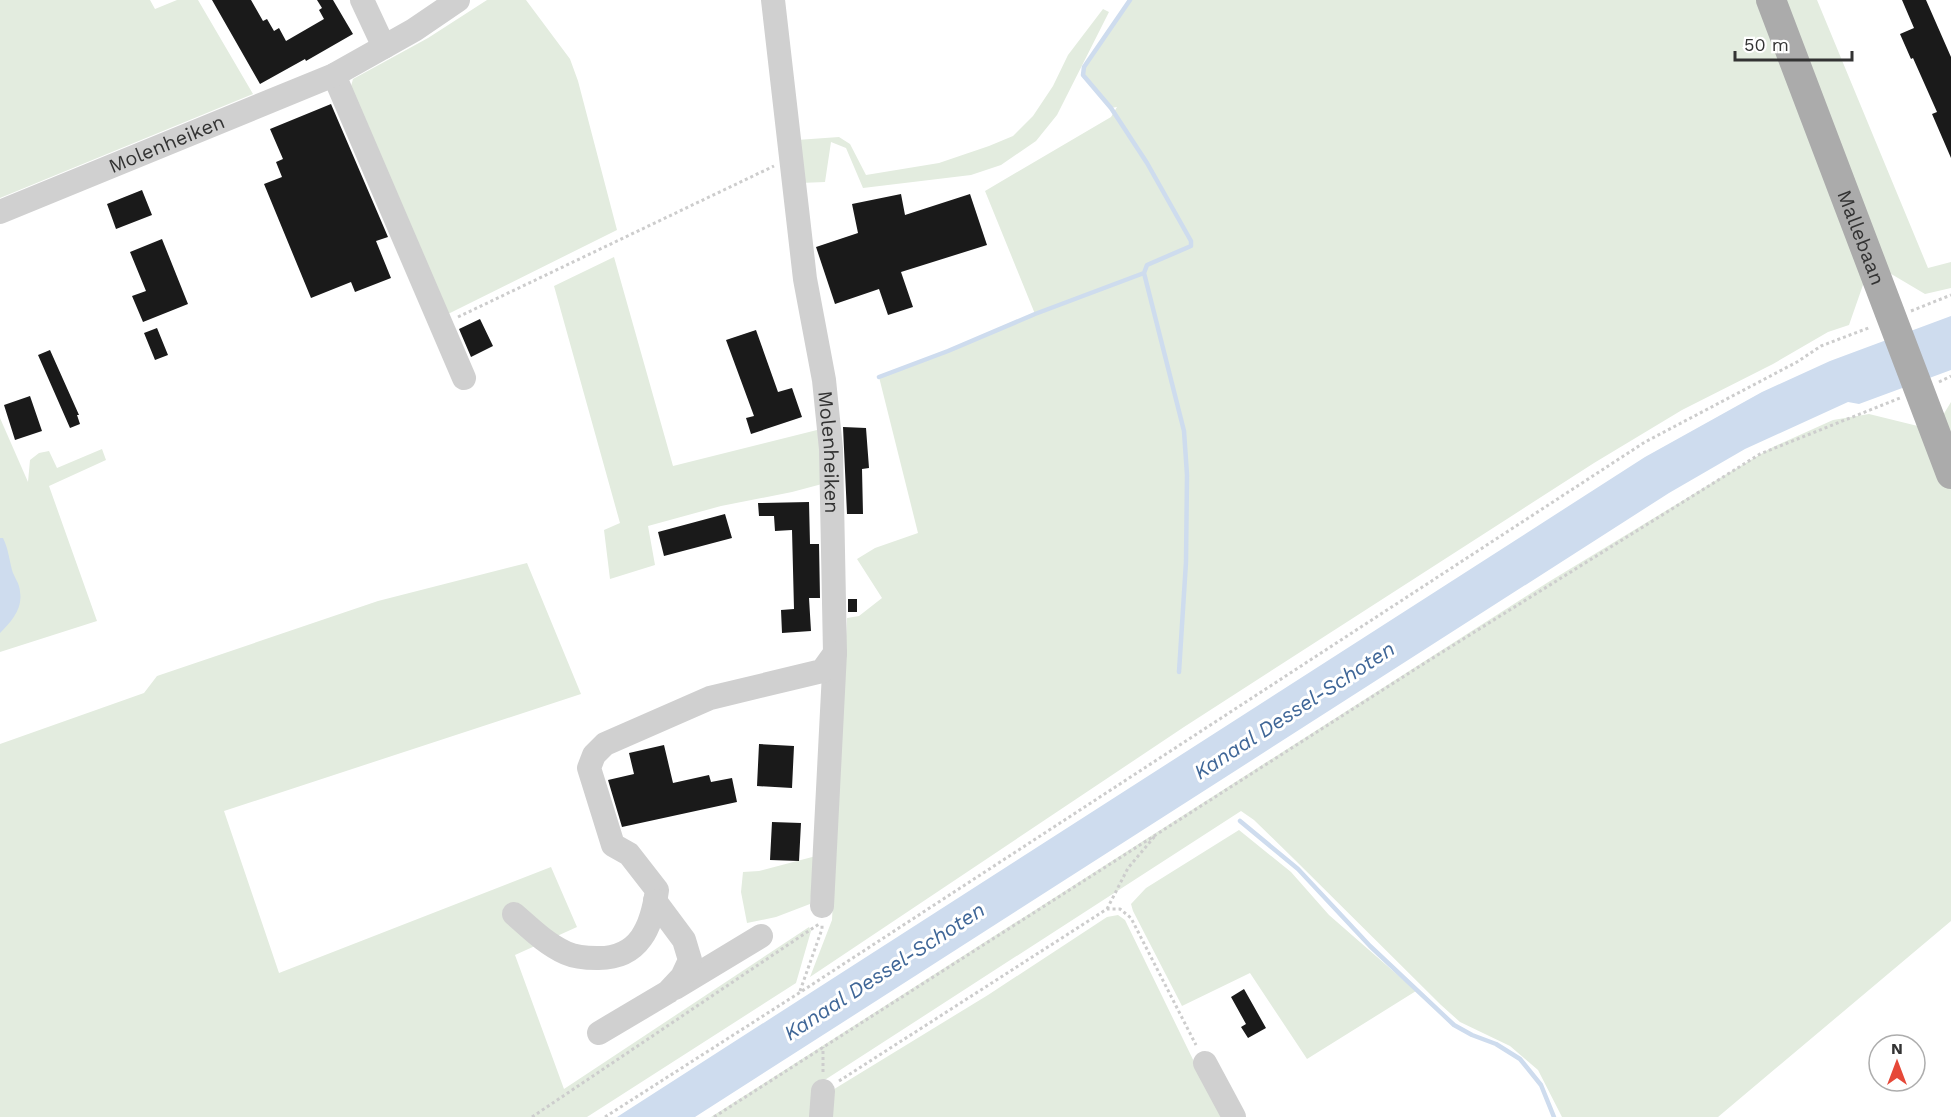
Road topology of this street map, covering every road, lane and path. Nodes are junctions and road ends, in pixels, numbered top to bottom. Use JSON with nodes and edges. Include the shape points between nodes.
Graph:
{"nodes":[{"id":1,"x":362,"y":0,"type":"edge"},
{"id":2,"x":458,"y":0,"type":"edge"},
{"id":3,"x":773,"y":0,"type":"edge"},
{"id":4,"x":1771,"y":0,"type":"edge"},
{"id":5,"x":384,"y":47,"type":"junction"},
{"id":6,"x":334,"y":75,"type":"junction"},
{"id":7,"x":791,"y":158,"type":"junction"},
{"id":8,"x":0,"y":212,"type":"edge"},
{"id":9,"x":1951,"y":295,"type":"edge"},
{"id":10,"x":1908,"y":312,"type":"dead end"},
{"id":11,"x":1876,"y":325,"type":"dead end"},
{"id":12,"x":440,"y":326,"type":"junction"},
{"id":13,"x":464,"y":378,"type":"dead end"},
{"id":14,"x":1864,"y":411,"type":"dead end"},
{"id":15,"x":1951,"y":474,"type":"edge"},
{"id":16,"x":835,"y":653,"type":"junction"},
{"id":17,"x":1159,"y":832,"type":"junction"},
{"id":18,"x":655,"y":901,"type":"junction"},
{"id":19,"x":822,"y":906,"type":"dead end"},
{"id":20,"x":1107,"y":909,"type":"junction"},
{"id":21,"x":514,"y":914,"type":"dead end"},
{"id":22,"x":760,"y":936,"type":"dead end"},
{"id":23,"x":668,"y":992,"type":"junction"},
{"id":24,"x":799,"y":993,"type":"junction"},
{"id":25,"x":599,"y":1033,"type":"dead end"},
{"id":26,"x":824,"y":1047,"type":"junction"},
{"id":27,"x":1205,"y":1063,"type":"joint"},
{"id":28,"x":823,"y":1091,"type":"junction"},
{"id":29,"x":532,"y":1117,"type":"edge"},
{"id":30,"x":605,"y":1117,"type":"edge"},
{"id":31,"x":714,"y":1117,"type":"edge"},
{"id":32,"x":821,"y":1117,"type":"edge"},
{"id":33,"x":1233,"y":1117,"type":"edge"}],
"edges":[{"from":1,"to":5,"type":"street"},
{"from":2,"to":5,"type":"street","name":"Molenheiken"},
{"from":3,"to":7,"type":"street","name":"Molenheiken"},
{"from":4,"to":15,"type":"main road","name":"Mallebaan"},
{"from":5,"to":6,"type":"street","name":"Molenheiken"},
{"from":6,"to":8,"type":"street","name":"Molenheiken"},
{"from":6,"to":12,"type":"street"},
{"from":7,"to":12,"type":"path"},
{"from":7,"to":16,"type":"street","name":"Molenheiken","via":[[805,279],[829,415]]},
{"from":9,"to":10,"type":"path"},
{"from":11,"to":24,"type":"path","via":[[1821,346],[1645,442]]},
{"from":12,"to":13,"type":"street"},
{"from":14,"to":17,"type":"path","via":[[1760,454]]},
{"from":16,"to":18,"type":"street","via":[[822,671],[710,698],[605,744],[594,755],[589,768],[614,845],[630,854],[644,870],[657,890]]},
{"from":16,"to":19,"type":"street","name":"Molenheiken"},
{"from":17,"to":20,"type":"path","via":[[1128,868]]},
{"from":17,"to":26,"type":"path"},
{"from":18,"to":21,"type":"street","via":[[641,940],[627,952],[607,958],[568,954],[549,944]]},
{"from":18,"to":23,"type":"street","via":[[684,940],[690,960]]},
{"from":20,"to":27,"type":"path","via":[[1120,909],[1131,918]]},
{"from":20,"to":28,"type":"path"},
{"from":22,"to":23,"type":"street"},
{"from":23,"to":25,"type":"street"},
{"from":24,"to":29,"type":"path","via":[[822,922]]},
{"from":24,"to":30,"type":"path"},
{"from":26,"to":28,"type":"path"},
{"from":26,"to":31,"type":"path"},
{"from":27,"to":33,"type":"street"},
{"from":28,"to":32,"type":"street"}]}
